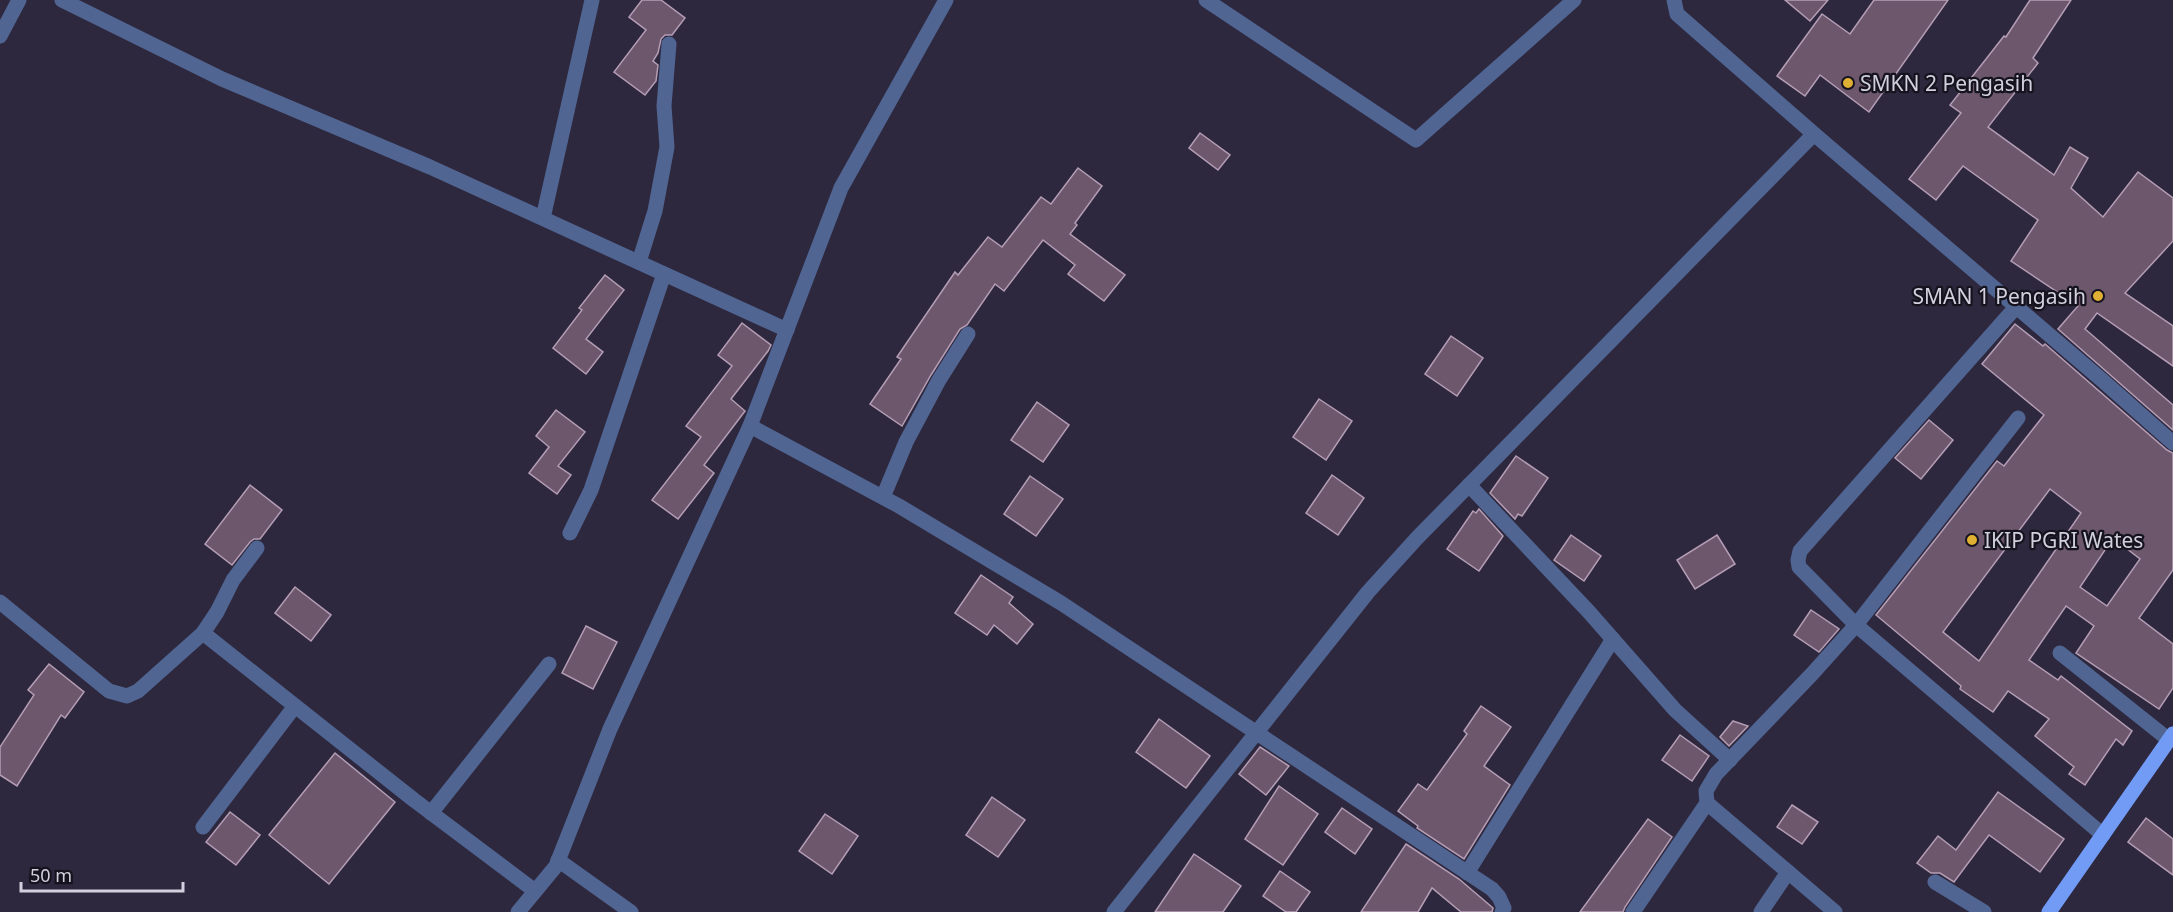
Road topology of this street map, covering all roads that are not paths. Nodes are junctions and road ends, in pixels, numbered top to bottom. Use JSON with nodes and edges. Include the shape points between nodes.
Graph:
{"nodes":[{"id":1,"x":19,"y":0,"type":"edge"},
{"id":2,"x":62,"y":0,"type":"edge"},
{"id":3,"x":592,"y":0,"type":"edge"},
{"id":4,"x":946,"y":0,"type":"edge"},
{"id":5,"x":1206,"y":0,"type":"edge"},
{"id":6,"x":1574,"y":0,"type":"edge"},
{"id":7,"x":1673,"y":0,"type":"edge"},
{"id":8,"x":0,"y":36,"type":"edge"},
{"id":9,"x":669,"y":44,"type":"dead end"},
{"id":10,"x":1814,"y":134,"type":"junction"},
{"id":11,"x":543,"y":218,"type":"junction"},
{"id":12,"x":639,"y":262,"type":"junction"},
{"id":13,"x":664,"y":274,"type":"junction"},
{"id":14,"x":2016,"y":307,"type":"junction"},
{"id":15,"x":787,"y":330,"type":"junction"},
{"id":16,"x":968,"y":334,"type":"dead end"},
{"id":17,"x":2018,"y":418,"type":"dead end"},
{"id":18,"x":750,"y":426,"type":"junction"},
{"id":19,"x":2173,"y":443,"type":"edge"},
{"id":20,"x":1469,"y":485,"type":"junction"},
{"id":21,"x":883,"y":497,"type":"junction"},
{"id":22,"x":570,"y":533,"type":"dead end"},
{"id":23,"x":257,"y":548,"type":"dead end"},
{"id":24,"x":0,"y":602,"type":"edge"},
{"id":25,"x":1856,"y":625,"type":"junction"},
{"id":26,"x":203,"y":633,"type":"junction"},
{"id":27,"x":1613,"y":639,"type":"junction"},
{"id":28,"x":2060,"y":653,"type":"dead end"},
{"id":29,"x":549,"y":664,"type":"dead end"},
{"id":30,"x":296,"y":706,"type":"junction"},
{"id":31,"x":1257,"y":733,"type":"junction"},
{"id":32,"x":2171,"y":737,"type":"edge"},
{"id":33,"x":1730,"y":760,"type":"junction"},
{"id":34,"x":1707,"y":803,"type":"junction"},
{"id":35,"x":431,"y":813,"type":"junction"},
{"id":36,"x":203,"y":827,"type":"dead end"},
{"id":37,"x":2103,"y":835,"type":"junction"},
{"id":38,"x":558,"y":860,"type":"junction"},
{"id":39,"x":1788,"y":872,"type":"junction"},
{"id":40,"x":1467,"y":873,"type":"junction"},
{"id":41,"x":1935,"y":882,"type":"dead end"},
{"id":42,"x":535,"y":891,"type":"junction"},
{"id":43,"x":518,"y":912,"type":"edge"},
{"id":44,"x":632,"y":912,"type":"edge"},
{"id":45,"x":1114,"y":912,"type":"edge"},
{"id":46,"x":1502,"y":912,"type":"edge"},
{"id":47,"x":1634,"y":912,"type":"edge"},
{"id":48,"x":1761,"y":912,"type":"edge"},
{"id":49,"x":1835,"y":912,"type":"edge"},
{"id":50,"x":1984,"y":912,"type":"edge"},
{"id":51,"x":2049,"y":912,"type":"edge"}],
"edges":[{"from":1,"to":8,"type":"street"},
{"from":2,"to":11,"type":"street","via":[[222,79]]},
{"from":3,"to":11,"type":"street"},
{"from":4,"to":15,"type":"street","via":[[841,188]]},
{"from":5,"to":6,"type":"street","via":[[1416,140]]},
{"from":7,"to":10,"type":"street","via":[[1677,14]]},
{"from":9,"to":12,"type":"street","via":[[664,105],[668,147],[655,211]]},
{"from":10,"to":14,"type":"street"},
{"from":10,"to":20,"type":"street"},
{"from":11,"to":12,"type":"street"},
{"from":12,"to":13,"type":"street"},
{"from":13,"to":15,"type":"street"},
{"from":13,"to":22,"type":"street","via":[[591,490]]},
{"from":14,"to":19,"type":"street"},
{"from":14,"to":25,"type":"street","via":[[1800,551],[1799,567]]},
{"from":15,"to":18,"type":"street"},
{"from":16,"to":21,"type":"street","via":[[906,441]]},
{"from":17,"to":25,"type":"street"},
{"from":18,"to":21,"type":"street"},
{"from":18,"to":38,"type":"street","via":[[610,729]]},
{"from":20,"to":27,"type":"street"},
{"from":20,"to":31,"type":"street","via":[[1368,592]]},
{"from":21,"to":31,"type":"street","via":[[1061,603]]},
{"from":23,"to":26,"type":"street","via":[[233,579]]},
{"from":24,"to":26,"type":"street","via":[[109,691],[127,696],[138,691]]},
{"from":25,"to":33,"type":"street"},
{"from":25,"to":37,"type":"street"},
{"from":26,"to":30,"type":"street"},
{"from":27,"to":33,"type":"street","via":[[1675,710]]},
{"from":27,"to":40,"type":"street"},
{"from":28,"to":32,"type":"street"},
{"from":29,"to":35,"type":"street"},
{"from":30,"to":35,"type":"street"},
{"from":30,"to":36,"type":"street"},
{"from":31,"to":40,"type":"street"},
{"from":31,"to":45,"type":"street"},
{"from":32,"to":37,"type":"main road"},
{"from":33,"to":34,"type":"street","via":[[1706,791]]},
{"from":34,"to":39,"type":"street"},
{"from":34,"to":47,"type":"street"},
{"from":35,"to":42,"type":"street"},
{"from":37,"to":51,"type":"main road"},
{"from":38,"to":42,"type":"street"},
{"from":38,"to":44,"type":"street"},
{"from":39,"to":48,"type":"street"},
{"from":39,"to":49,"type":"street"},
{"from":40,"to":46,"type":"street","via":[[1492,889],[1504,908]]},
{"from":41,"to":50,"type":"street"},
{"from":42,"to":43,"type":"street"}]}
